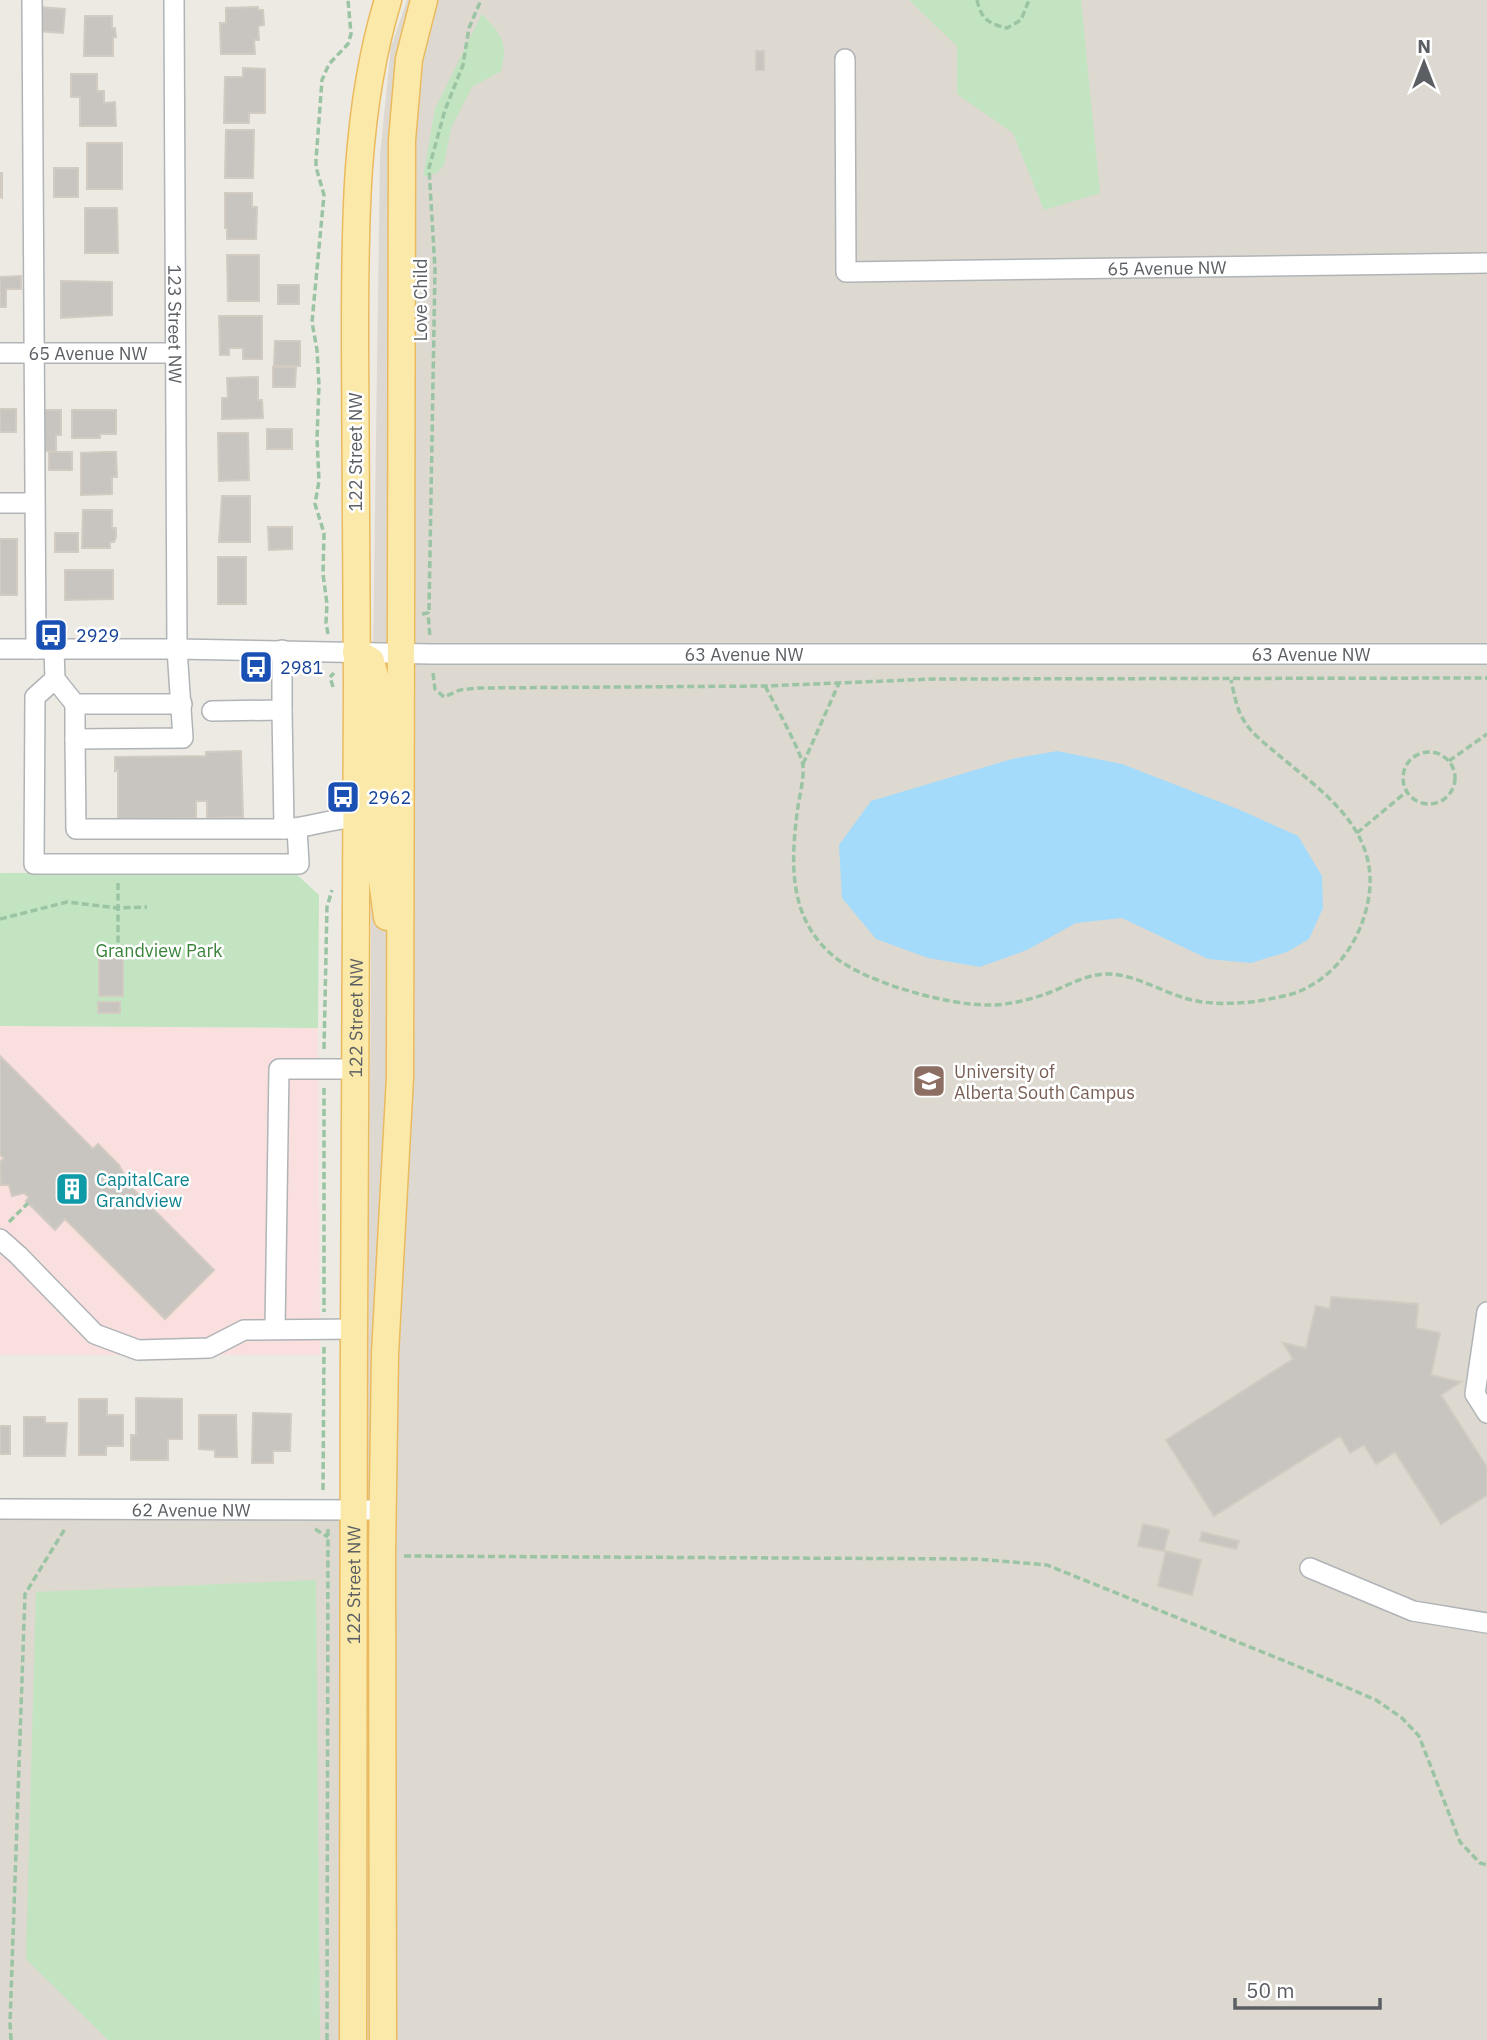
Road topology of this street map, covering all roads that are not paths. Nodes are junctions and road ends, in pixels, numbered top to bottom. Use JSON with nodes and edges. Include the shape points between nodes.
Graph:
{"nodes":[{"id":1,"x":32,"y":0,"type":"edge"},
{"id":2,"x":174,"y":0,"type":"edge"},
{"id":3,"x":388,"y":0,"type":"edge"},
{"id":4,"x":424,"y":0,"type":"edge"},
{"id":5,"x":845,"y":59,"type":"dead end"},
{"id":6,"x":1487,"y":263,"type":"edge"},
{"id":7,"x":0,"y":353,"type":"edge"},
{"id":8,"x":32,"y":353,"type":"junction"},
{"id":9,"x":174,"y":353,"type":"junction"},
{"id":10,"x":0,"y":503,"type":"edge"},
{"id":11,"x":34,"y":503,"type":"junction"},
{"id":12,"x":0,"y":649,"type":"edge"},
{"id":13,"x":45,"y":649,"type":"junction"},
{"id":14,"x":177,"y":649,"type":"junction"},
{"id":15,"x":282,"y":650,"type":"junction"},
{"id":16,"x":356,"y":652,"type":"junction"},
{"id":17,"x":400,"y":653,"type":"junction"},
{"id":18,"x":1487,"y":654,"type":"edge"},
{"id":19,"x":55,"y":679,"type":"junction"},
{"id":20,"x":75,"y":704,"type":"junction"},
{"id":21,"x":182,"y":704,"type":"junction"},
{"id":22,"x":282,"y":710,"type":"junction"},
{"id":23,"x":212,"y":711,"type":"dead end"},
{"id":24,"x":75,"y":739,"type":"junction"},
{"id":25,"x":356,"y":817,"type":"junction"},
{"id":26,"x":291,"y":829,"type":"junction"},
{"id":27,"x":400,"y":998,"type":"junction"},
{"id":28,"x":355,"y":1069,"type":"junction"},
{"id":29,"x":0,"y":1239,"type":"edge"},
{"id":30,"x":1487,"y":1312,"type":"edge"},
{"id":31,"x":275,"y":1329,"type":"junction"},
{"id":32,"x":355,"y":1329,"type":"junction"},
{"id":33,"x":1487,"y":1413,"type":"edge"},
{"id":34,"x":0,"y":1509,"type":"edge"},
{"id":35,"x":352,"y":1510,"type":"junction"},
{"id":36,"x":383,"y":1510,"type":"junction"},
{"id":37,"x":1310,"y":1568,"type":"dead end"},
{"id":38,"x":1487,"y":1623,"type":"edge"},
{"id":39,"x":353,"y":2040,"type":"edge"},
{"id":40,"x":383,"y":2040,"type":"edge"}],
"edges":[{"from":1,"to":8,"type":"street"},
{"from":2,"to":9,"type":"street","name":"123 Street NW"},
{"from":3,"to":16,"type":"main road","name":"122 Street NW","via":[[364,111],[355,223]]},
{"from":4,"to":17,"type":"main road","name":"122 Street NW","via":[[409,59],[402,140]]},
{"from":5,"to":6,"type":"street","name":"65 Avenue NW","via":[[846,272]]},
{"from":7,"to":8,"type":"street","name":"65 Avenue NW"},
{"from":8,"to":9,"type":"street","name":"65 Avenue NW"},
{"from":8,"to":11,"type":"street"},
{"from":9,"to":14,"type":"street","name":"123 Street NW"},
{"from":10,"to":11,"type":"street"},
{"from":11,"to":13,"type":"street"},
{"from":12,"to":13,"type":"street","name":"63 Avenue NW"},
{"from":13,"to":14,"type":"street","name":"63 Avenue NW"},
{"from":13,"to":19,"type":"street"},
{"from":14,"to":15,"type":"street","name":"63 Avenue NW"},
{"from":14,"to":21,"type":"street","name":"123 Street NW"},
{"from":15,"to":16,"type":"street","name":"63 Avenue NW"},
{"from":15,"to":22,"type":"street"},
{"from":16,"to":17,"type":"street","name":"63 Avenue NW"},
{"from":16,"to":25,"type":"main road","name":"122 Street NW"},
{"from":16,"to":27,"type":"main road","via":[[371,661],[376,680],[378,851]]},
{"from":17,"to":18,"type":"street","name":"63 Avenue NW"},
{"from":17,"to":27,"type":"main road","name":"122 Street NW"},
{"from":19,"to":20,"type":"street"},
{"from":19,"to":26,"type":"street","via":[[35,697],[34,864],[299,864]]},
{"from":20,"to":21,"type":"street"},
{"from":20,"to":24,"type":"street"},
{"from":21,"to":24,"type":"street","name":"123 Street NW","via":[[183,738]]},
{"from":22,"to":23,"type":"street"},
{"from":22,"to":26,"type":"street"},
{"from":24,"to":26,"type":"street","via":[[76,829]]},
{"from":25,"to":26,"type":"street"},
{"from":25,"to":28,"type":"main road","name":"122 Street NW"},
{"from":27,"to":36,"type":"main road","name":"122 Street NW"},
{"from":28,"to":31,"type":"street","via":[[279,1069]]},
{"from":28,"to":32,"type":"main road","name":"122 Street NW"},
{"from":29,"to":31,"type":"street","via":[[94,1334],[138,1350],[208,1348],[244,1330]]},
{"from":30,"to":33,"type":"street","via":[[1475,1394]]},
{"from":31,"to":32,"type":"street"},
{"from":32,"to":35,"type":"main road","name":"122 Street NW"},
{"from":34,"to":35,"type":"street","name":"62 Avenue NW"},
{"from":35,"to":36,"type":"street","name":"62 Avenue NW"},
{"from":35,"to":39,"type":"main road","name":"122 Street NW"},
{"from":36,"to":40,"type":"main road","name":"122 Street NW"},
{"from":37,"to":38,"type":"street","via":[[1413,1611]]}]}
